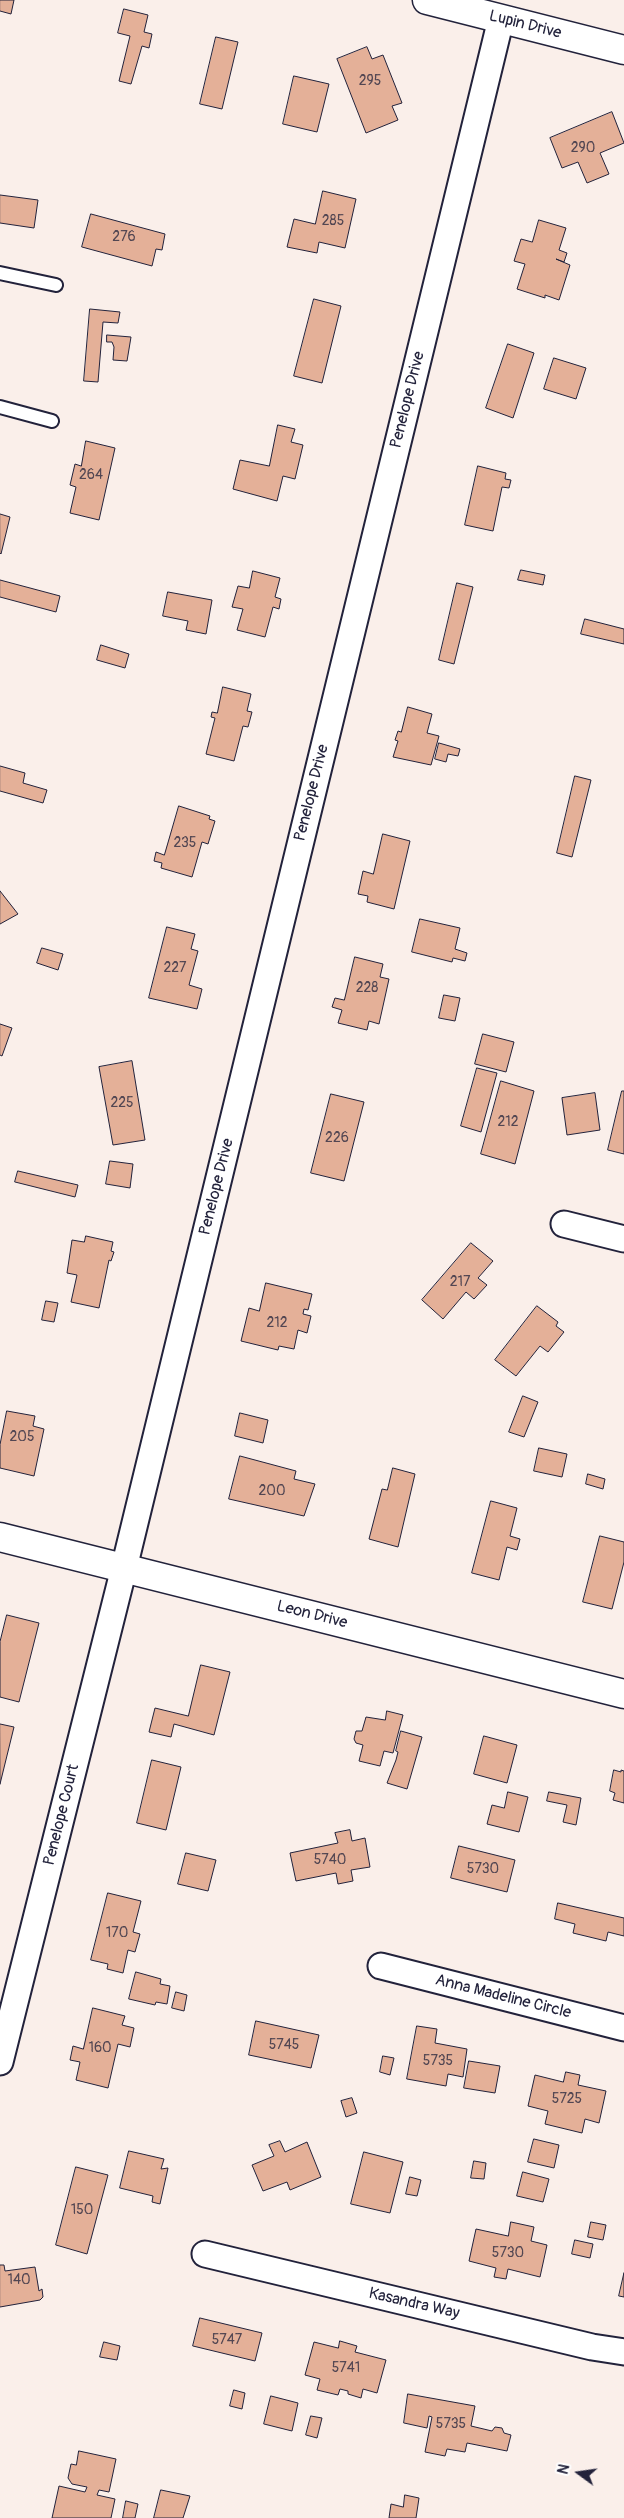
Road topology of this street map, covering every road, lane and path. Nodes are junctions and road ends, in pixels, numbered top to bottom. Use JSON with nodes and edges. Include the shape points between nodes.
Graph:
{"nodes":[{"id":1,"x":427,"y":0,"type":"edge"},
{"id":2,"x":501,"y":18,"type":"junction"},
{"id":3,"x":624,"y":50,"type":"edge"},
{"id":4,"x":0,"y":273,"type":"edge"},
{"id":5,"x":56,"y":285,"type":"dead end"},
{"id":6,"x":0,"y":407,"type":"edge"},
{"id":7,"x":52,"y":421,"type":"dead end"},
{"id":8,"x":564,"y":1224,"type":"dead end"},
{"id":9,"x":624,"y":1238,"type":"edge"},
{"id":10,"x":0,"y":1537,"type":"edge"},
{"id":11,"x":124,"y":1568,"type":"junction"},
{"id":12,"x":624,"y":1694,"type":"edge"},
{"id":13,"x":381,"y":1966,"type":"dead end"},
{"id":14,"x":624,"y":2028,"type":"edge"},
{"id":15,"x":0,"y":2062,"type":"edge"},
{"id":16,"x":205,"y":2254,"type":"dead end"},
{"id":17,"x":624,"y":2352,"type":"edge"}],
"edges":[{"from":1,"to":2,"type":"street","name":"Lupin Drive"},
{"from":2,"to":3,"type":"street","name":"Lupin Drive"},
{"from":2,"to":11,"type":"street","name":"Penelope Drive"},
{"from":4,"to":5,"type":"lane"},
{"from":6,"to":7,"type":"lane"},
{"from":8,"to":9,"type":"street"},
{"from":10,"to":11,"type":"street","name":"Leon Drive"},
{"from":11,"to":12,"type":"street","name":"Leon Drive"},
{"from":11,"to":15,"type":"street","name":"Penelope Court"},
{"from":13,"to":14,"type":"street","name":"Anna Madeline Circle"},
{"from":16,"to":17,"type":"street","name":"Kasandra Way"}]}
